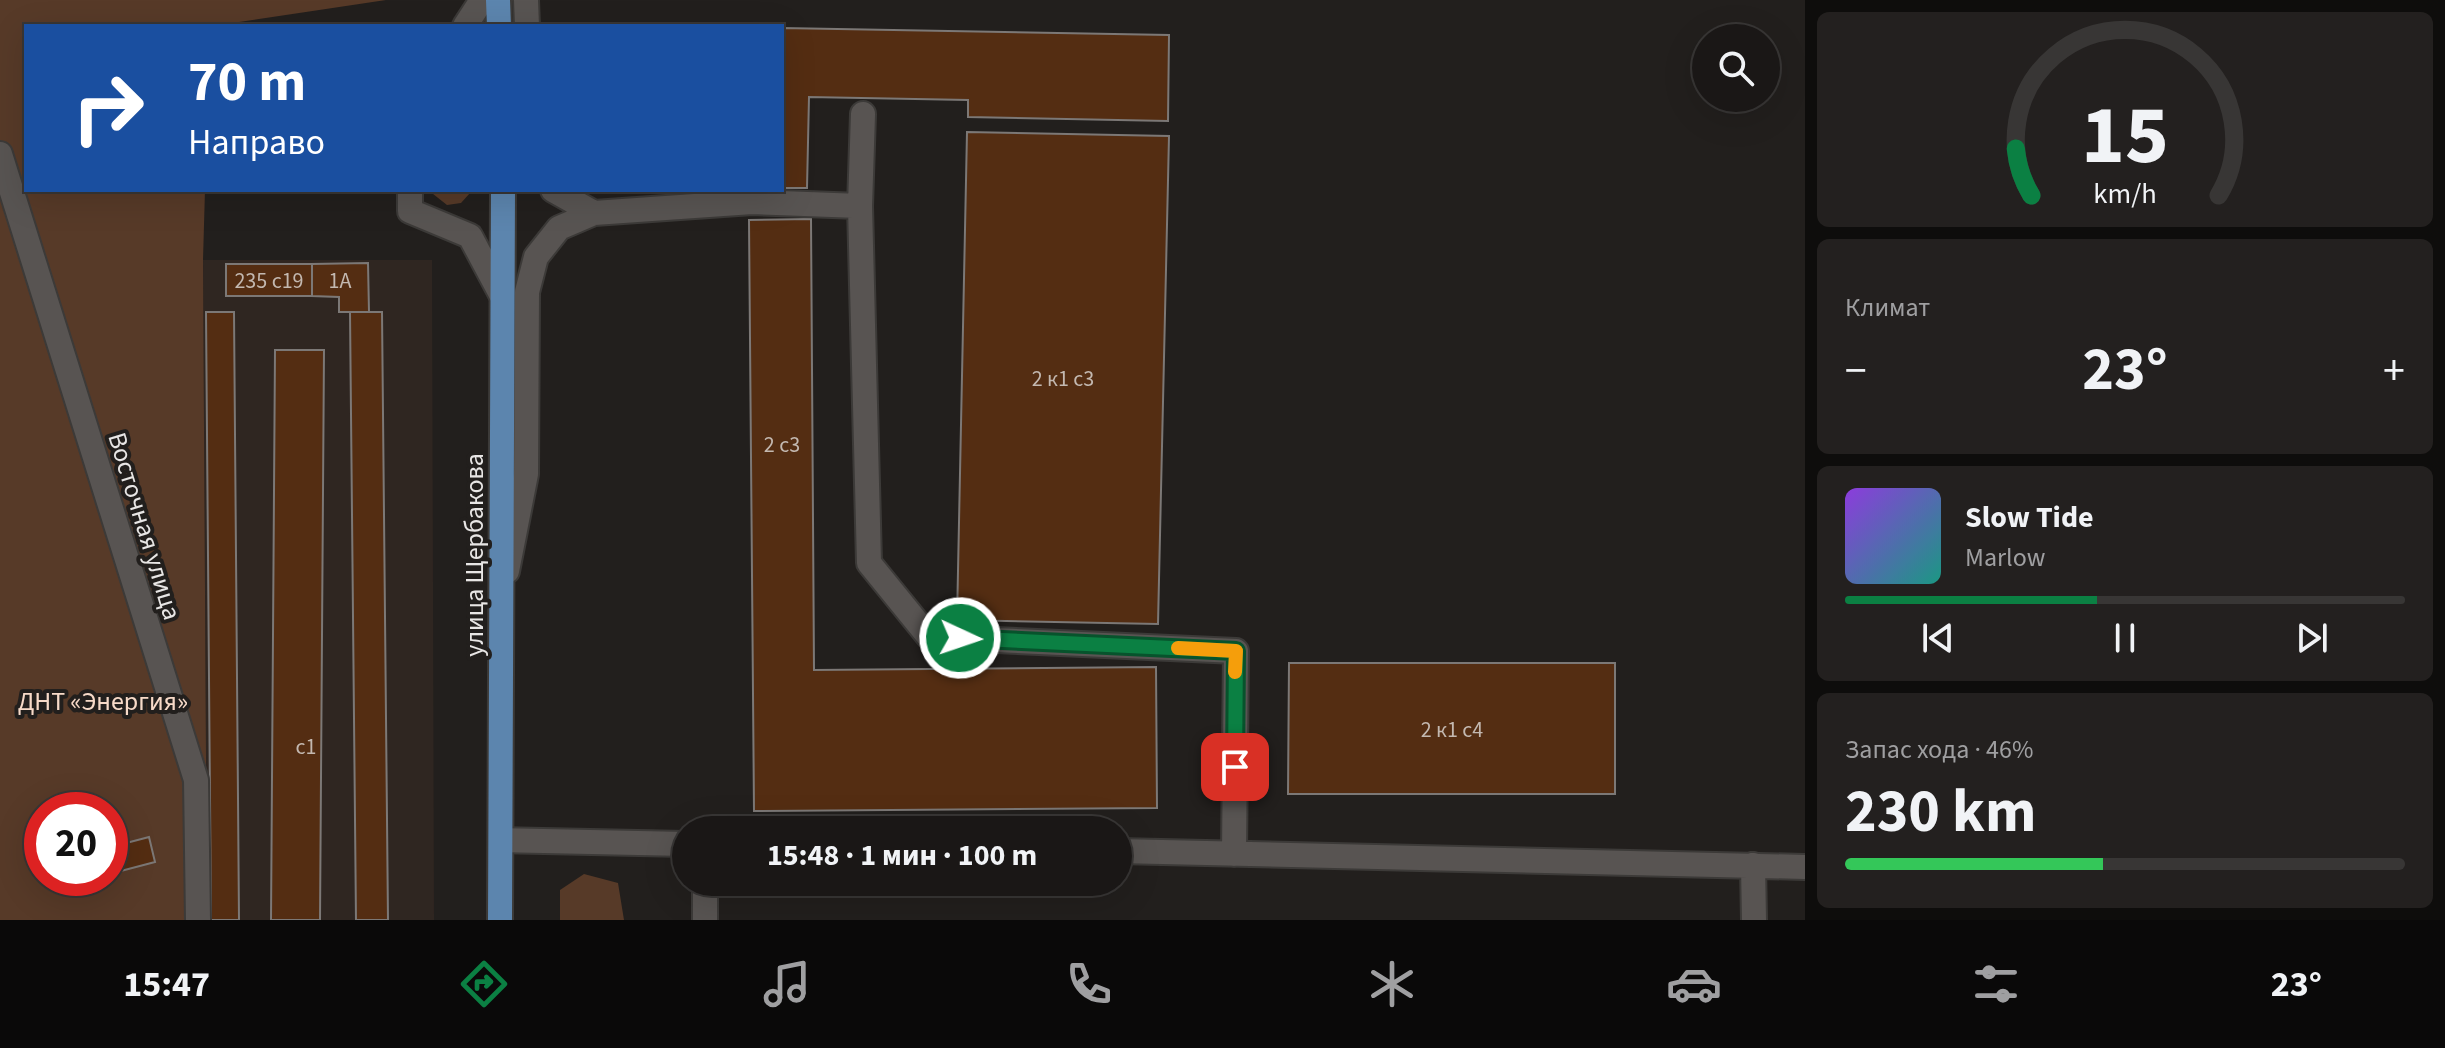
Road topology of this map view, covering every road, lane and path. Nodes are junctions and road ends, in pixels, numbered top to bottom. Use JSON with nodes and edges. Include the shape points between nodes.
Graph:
{"nodes":[{"id":1,"x":482,"y":0,"type":"edge"},
{"id":2,"x":498,"y":0,"type":"edge"},
{"id":3,"x":526,"y":0,"type":"edge"},
{"id":4,"x":466,"y":24,"type":"edge"},
{"id":5,"x":499,"y":24,"type":"edge"},
{"id":6,"x":527,"y":24,"type":"edge"},
{"id":7,"x":863,"y":114,"type":"dead end"},
{"id":8,"x":0,"y":154,"type":"edge"},
{"id":9,"x":410,"y":192,"type":"edge"},
{"id":10,"x":503,"y":192,"type":"edge"},
{"id":11,"x":557,"y":192,"type":"edge"},
{"id":12,"x":860,"y":206,"type":"junction"},
{"id":13,"x":594,"y":213,"type":"junction"},
{"id":14,"x":502,"y":296,"type":"junction"},
{"id":15,"x":502,"y":597,"type":"junction"},
{"id":16,"x":501,"y":840,"type":"junction"},
{"id":17,"x":672,"y":844,"type":"edge"},
{"id":18,"x":1132,"y":851,"type":"edge"},
{"id":19,"x":1234,"y":854,"type":"junction"},
{"id":20,"x":1753,"y":865,"type":"junction"},
{"id":21,"x":1805,"y":867,"type":"edge"},
{"id":22,"x":705,"y":896,"type":"edge"},
{"id":23,"x":198,"y":920,"type":"edge"},
{"id":24,"x":500,"y":920,"type":"edge"},
{"id":25,"x":705,"y":920,"type":"edge"},
{"id":26,"x":1754,"y":920,"type":"edge"}],
"edges":[{"from":1,"to":4,"type":"street"},
{"from":2,"to":5,"type":"main road"},
{"from":3,"to":6,"type":"street"},
{"from":7,"to":12,"type":"street"},
{"from":8,"to":23,"type":"street","name":"Восточная улица","via":[[196,780]]},
{"from":9,"to":14,"type":"street","via":[[410,211],[470,236]]},
{"from":10,"to":14,"type":"main road","name":"улица Щербакова"},
{"from":11,"to":13,"type":"street"},
{"from":12,"to":13,"type":"street","via":[[752,202]]},
{"from":12,"to":19,"type":"street","via":[[869,563],[929,637],[1236,651]]},
{"from":13,"to":15,"type":"street","via":[[559,228],[536,257],[527,292],[526,474]]},
{"from":14,"to":15,"type":"main road","name":"улица Щербакова"},
{"from":15,"to":16,"type":"main road","name":"улица Щербакова"},
{"from":16,"to":17,"type":"street"},
{"from":16,"to":24,"type":"main road","name":"улица Щербакова"},
{"from":18,"to":19,"type":"street"},
{"from":19,"to":20,"type":"street"},
{"from":20,"to":21,"type":"street"},
{"from":20,"to":26,"type":"street"},
{"from":22,"to":25,"type":"street"}]}
